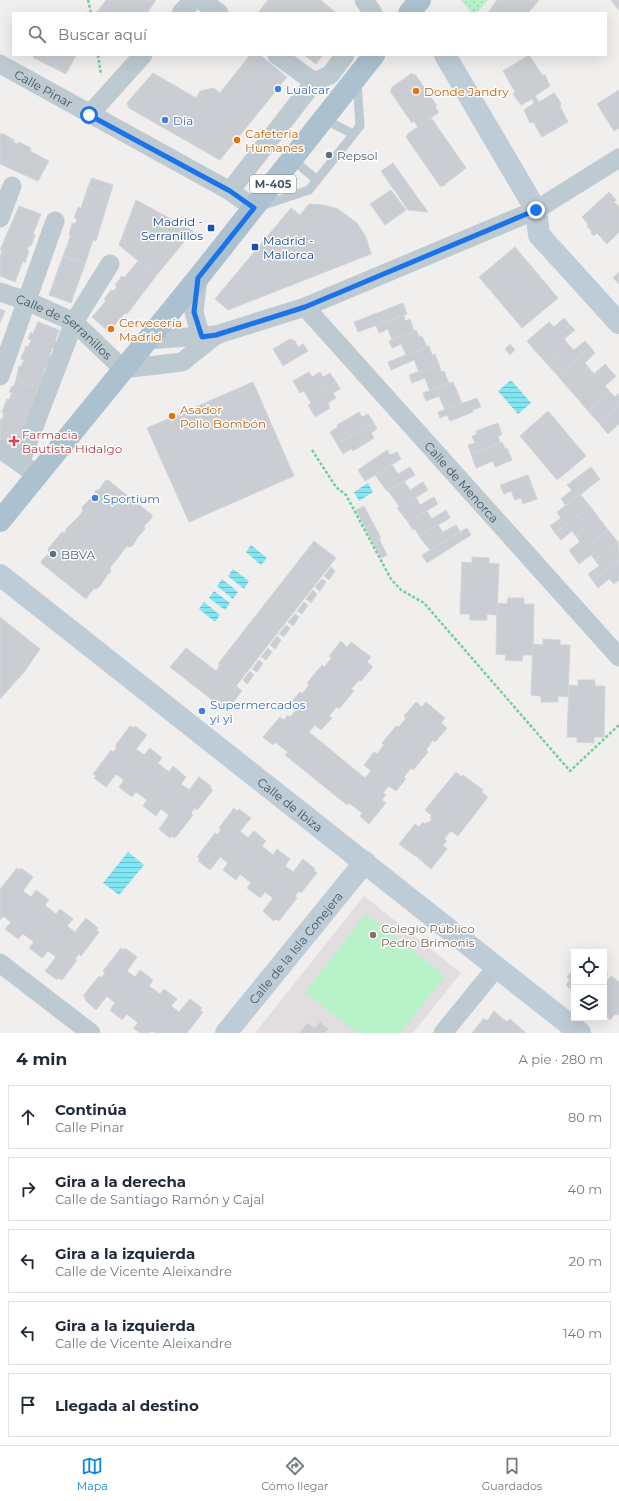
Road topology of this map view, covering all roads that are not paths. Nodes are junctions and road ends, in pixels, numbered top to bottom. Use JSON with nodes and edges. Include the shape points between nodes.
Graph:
{"nodes":[{"id":1,"x":193,"y":0,"type":"edge"},
{"id":2,"x":200,"y":0,"type":"edge"},
{"id":3,"x":364,"y":0,"type":"edge"},
{"id":4,"x":183,"y":12,"type":"edge"},
{"id":5,"x":218,"y":12,"type":"edge"},
{"id":6,"x":372,"y":12,"type":"edge"},
{"id":7,"x":143,"y":56,"type":"edge"},
{"id":8,"x":278,"y":56,"type":"edge"},
{"id":9,"x":344,"y":56,"type":"edge"},
{"id":10,"x":373,"y":56,"type":"edge"},
{"id":11,"x":446,"y":56,"type":"edge"},
{"id":12,"x":0,"y":64,"type":"edge"},
{"id":13,"x":357,"y":77,"type":"junction"},
{"id":14,"x":314,"y":82,"type":"junction"},
{"id":15,"x":89,"y":115,"type":"junction"},
{"id":16,"x":324,"y":119,"type":"junction"},
{"id":17,"x":353,"y":134,"type":"junction"},
{"id":18,"x":619,"y":158,"type":"edge"},
{"id":19,"x":292,"y":159,"type":"junction"},
{"id":20,"x":316,"y":180,"type":"junction"},
{"id":21,"x":12,"y":186,"type":"dead end"},
{"id":22,"x":230,"y":191,"type":"junction"},
{"id":23,"x":254,"y":208,"type":"junction"},
{"id":24,"x":536,"y":210,"type":"junction"},
{"id":25,"x":0,"y":218,"type":"edge"},
{"id":26,"x":55,"y":221,"type":"dead end"},
{"id":27,"x":110,"y":264,"type":"dead end"},
{"id":28,"x":198,"y":278,"type":"junction"},
{"id":29,"x":0,"y":292,"type":"edge"},
{"id":30,"x":27,"y":301,"type":"junction"},
{"id":31,"x":305,"y":307,"type":"junction"},
{"id":32,"x":74,"y":322,"type":"junction"},
{"id":33,"x":619,"y":323,"type":"edge"},
{"id":34,"x":209,"y":336,"type":"junction"},
{"id":35,"x":148,"y":340,"type":"junction"},
{"id":36,"x":123,"y":369,"type":"junction"},
{"id":37,"x":0,"y":376,"type":"edge"},
{"id":38,"x":0,"y":449,"type":"edge"},
{"id":39,"x":29,"y":469,"type":"junction"},
{"id":40,"x":0,"y":521,"type":"edge"},
{"id":41,"x":0,"y":575,"type":"edge"},
{"id":42,"x":619,"y":657,"type":"edge"},
{"id":43,"x":365,"y":862,"type":"junction"},
{"id":44,"x":0,"y":963,"type":"edge"},
{"id":45,"x":496,"y":968,"type":"junction"},
{"id":46,"x":91,"y":1033,"type":"edge"},
{"id":47,"x":226,"y":1033,"type":"edge"},
{"id":48,"x":443,"y":1033,"type":"edge"},
{"id":49,"x":580,"y":1033,"type":"edge"}],
"edges":[{"from":1,"to":4,"type":"street"},
{"from":2,"to":5,"type":"street"},
{"from":3,"to":6,"type":"street"},
{"from":7,"to":15,"type":"street"},
{"from":8,"to":14,"type":"street"},
{"from":9,"to":14,"type":"street","via":[[330,75]]},
{"from":10,"to":13,"type":"main road","number":"M-405"},
{"from":11,"to":24,"type":"street"},
{"from":12,"to":15,"type":"street","name":"Calle Pinar"},
{"from":13,"to":16,"type":"main road","number":"M-405"},
{"from":13,"to":17,"type":"lane","via":[[360,126]]},
{"from":14,"to":22,"type":"street"},
{"from":15,"to":22,"type":"street","name":"Calle Pinar"},
{"from":16,"to":17,"type":"lane"},
{"from":16,"to":19,"type":"main road","number":"M-405"},
{"from":17,"to":20,"type":"lane"},
{"from":18,"to":24,"type":"street"},
{"from":19,"to":20,"type":"lane"},
{"from":19,"to":23,"type":"main road","number":"M-405"},
{"from":20,"to":23,"type":"lane","via":[[309,190]]},
{"from":21,"to":25,"type":"street"},
{"from":22,"to":23,"type":"street","name":"Calle Pinar"},
{"from":23,"to":28,"type":"main road","number":"M-405"},
{"from":24,"to":31,"type":"street"},
{"from":24,"to":33,"type":"street","via":[[539,235]]},
{"from":26,"to":30,"type":"street"},
{"from":27,"to":32,"type":"street"},
{"from":28,"to":34,"type":"street","via":[[194,312]]},
{"from":28,"to":35,"type":"main road","number":"M-405"},
{"from":29,"to":30,"type":"street","name":"Calle de Serranillos"},
{"from":30,"to":32,"type":"street","name":"Calle de Serranillos"},
{"from":30,"to":37,"type":"street"},
{"from":31,"to":34,"type":"street"},
{"from":31,"to":42,"type":"street","name":"Calle de Menorca"},
{"from":32,"to":36,"type":"street","name":"Calle de Serranillos"},
{"from":32,"to":39,"type":"street"},
{"from":34,"to":35,"type":"street"},
{"from":34,"to":36,"type":"street","via":[[182,362]]},
{"from":35,"to":36,"type":"main road","number":"M-405"},
{"from":36,"to":39,"type":"main road","number":"M-405"},
{"from":38,"to":39,"type":"street"},
{"from":39,"to":40,"type":"main road","number":"M-405"},
{"from":41,"to":43,"type":"street","name":"Calle de Ibiza"},
{"from":43,"to":45,"type":"street","name":"Calle de Ibiza"},
{"from":43,"to":47,"type":"street","name":"Calle de la Isla Conejera"},
{"from":44,"to":46,"type":"street"},
{"from":45,"to":48,"type":"street"},
{"from":45,"to":49,"type":"street","name":"Calle de Ibiza"}]}
